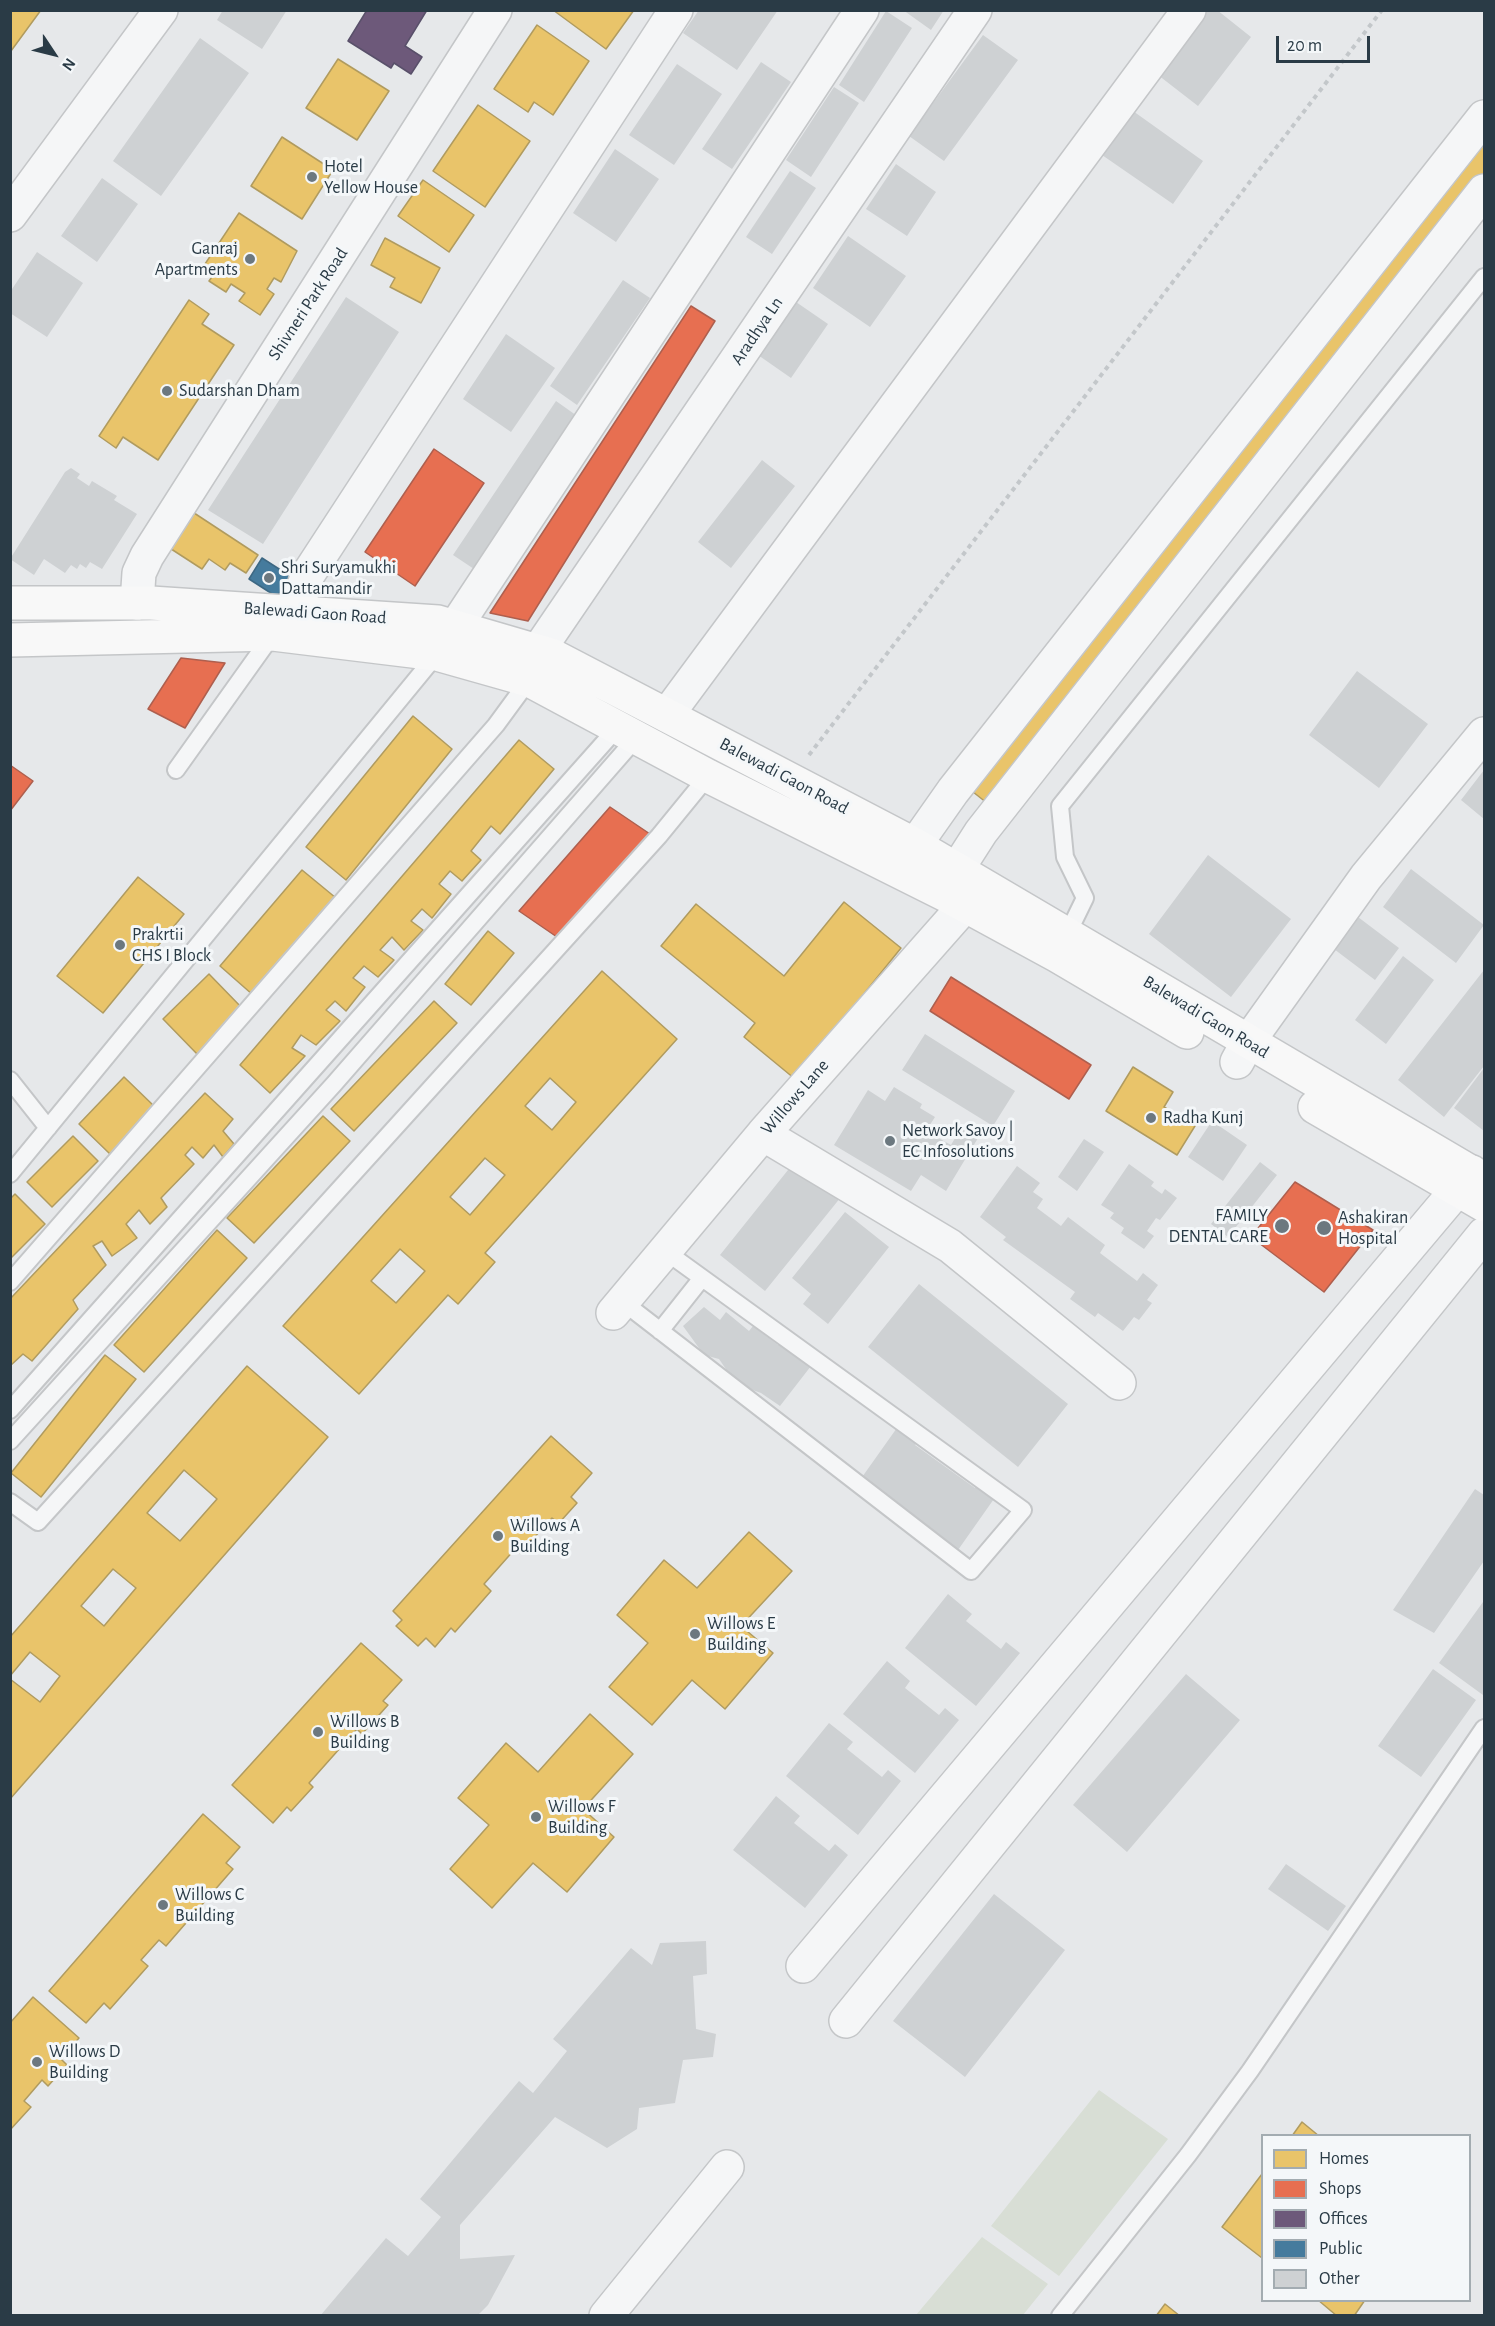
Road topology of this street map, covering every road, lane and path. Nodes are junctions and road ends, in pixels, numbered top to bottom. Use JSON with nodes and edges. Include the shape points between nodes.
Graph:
{"nodes":[{"id":1,"x":161,"y":10,"type":"edge"},
{"id":2,"x":495,"y":10,"type":"edge"},
{"id":3,"x":676,"y":10,"type":"edge"},
{"id":4,"x":862,"y":10,"type":"edge"},
{"id":5,"x":975,"y":10,"type":"edge"},
{"id":6,"x":1189,"y":10,"type":"edge"},
{"id":7,"x":1382,"y":10,"type":"edge"},
{"id":8,"x":1485,"y":117,"type":"edge"},
{"id":9,"x":1485,"y":191,"type":"edge"},
{"id":10,"x":10,"y":215,"type":"edge"},
{"id":11,"x":1485,"y":277,"type":"edge"},
{"id":12,"x":10,"y":603,"type":"edge"},
{"id":13,"x":137,"y":603,"type":"junction"},
{"id":14,"x":284,"y":623,"type":"junction"},
{"id":15,"x":455,"y":627,"type":"junction"},
{"id":16,"x":10,"y":640,"type":"edge"},
{"id":17,"x":437,"y":654,"type":"junction"},
{"id":18,"x":534,"y":666,"type":"junction"},
{"id":19,"x":666,"y":715,"type":"junction"},
{"id":20,"x":628,"y":732,"type":"junction"},
{"id":21,"x":1485,"y":734,"type":"edge"},
{"id":22,"x":176,"y":770,"type":"dead end"},
{"id":23,"x":708,"y":776,"type":"junction"},
{"id":24,"x":790,"y":780,"type":"junction"},
{"id":25,"x":952,"y":791,"type":"junction"},
{"id":26,"x":991,"y":820,"type":"junction"},
{"id":27,"x":915,"y":844,"type":"junction"},
{"id":28,"x":968,"y":887,"type":"junction"},
{"id":29,"x":1063,"y":944,"type":"junction"},
{"id":30,"x":1243,"y":1052,"type":"junction"},
{"id":31,"x":10,"y":1080,"type":"edge"},
{"id":32,"x":48,"y":1128,"type":"junction"},
{"id":33,"x":763,"y":1134,"type":"junction"},
{"id":34,"x":10,"y":1174,"type":"edge"},
{"id":35,"x":1475,"y":1187,"type":"edge"},
{"id":36,"x":1485,"y":1234,"type":"edge"},
{"id":37,"x":665,"y":1251,"type":"junction"},
{"id":38,"x":702,"y":1278,"type":"junction"},
{"id":39,"x":10,"y":1282,"type":"edge"},
{"id":40,"x":618,"y":1308,"type":"joint"},
{"id":41,"x":660,"y":1331,"type":"junction"},
{"id":42,"x":1119,"y":1383,"type":"dead end"},
{"id":43,"x":10,"y":1410,"type":"edge"},
{"id":44,"x":10,"y":1441,"type":"edge"},
{"id":45,"x":10,"y":1502,"type":"edge"},
{"id":46,"x":1485,"y":1728,"type":"edge"},
{"id":47,"x":803,"y":1966,"type":"dead end"},
{"id":48,"x":846,"y":2021,"type":"dead end"},
{"id":49,"x":727,"y":2167,"type":"dead end"},
{"id":50,"x":606,"y":2316,"type":"edge"},
{"id":51,"x":1060,"y":2316,"type":"edge"}],
"edges":[{"from":1,"to":10,"type":"street"},
{"from":2,"to":13,"type":"street","name":"Shivneri Park Road","via":[[147,556],[139,573]]},
{"from":3,"to":14,"type":"street","via":[[307,576]]},
{"from":4,"to":15,"type":"street"},
{"from":5,"to":18,"type":"street","name":"Aradhya Ln"},
{"from":6,"to":19,"type":"street"},
{"from":7,"to":24,"type":"path"},
{"from":8,"to":25,"type":"street"},
{"from":9,"to":26,"type":"street","name":"Willows Lane"},
{"from":11,"to":29,"type":"lane","via":[[1060,806],[1065,857],[1085,898]]},
{"from":12,"to":13,"type":"main road","name":"Balewadi Gaon Road"},
{"from":13,"to":14,"type":"main road","name":"Balewadi Gaon Road"},
{"from":14,"to":15,"type":"main road","name":"Balewadi Gaon Road","via":[[438,622]]},
{"from":14,"to":16,"type":"main road","name":"Balewadi Gaon Road"},
{"from":14,"to":17,"type":"main road","name":"Balewadi Gaon Road"},
{"from":14,"to":22,"type":"lane"},
{"from":15,"to":17,"type":"street"},
{"from":15,"to":18,"type":"main road","name":"Balewadi Gaon Road"},
{"from":17,"to":18,"type":"main road","name":"Balewadi Gaon Road"},
{"from":17,"to":32,"type":"lane"},
{"from":18,"to":19,"type":"main road","name":"Balewadi Gaon Road"},
{"from":18,"to":20,"type":"main road","name":"Balewadi Gaon Road"},
{"from":18,"to":39,"type":"lane","via":[[496,725]]},
{"from":19,"to":24,"type":"main road","name":"Balewadi Gaon Road"},
{"from":20,"to":23,"type":"main road","name":"Balewadi Gaon Road"},
{"from":20,"to":43,"type":"lane"},
{"from":20,"to":44,"type":"lane","via":[[334,1084]]},
{"from":21,"to":30,"type":"street","via":[[1366,877]]},
{"from":23,"to":28,"type":"main road","name":"Balewadi Gaon Road"},
{"from":23,"to":45,"type":"lane","via":[[659,836],[38,1522]]},
{"from":24,"to":27,"type":"main road","name":"Balewadi Gaon Road"},
{"from":25,"to":26,"type":"street"},
{"from":25,"to":27,"type":"street"},
{"from":26,"to":28,"type":"street","name":"Willows Lane"},
{"from":27,"to":28,"type":"main road","name":"Balewadi Gaon Road"},
{"from":28,"to":29,"type":"main road","name":"Balewadi Gaon Road"},
{"from":28,"to":33,"type":"street","name":"Willows Lane"},
{"from":29,"to":30,"type":"main road","name":"Balewadi Gaon Road"},
{"from":30,"to":35,"type":"main road","name":"Balewadi Gaon Road"},
{"from":31,"to":32,"type":"lane"},
{"from":32,"to":34,"type":"lane"},
{"from":33,"to":37,"type":"street","name":"Willows Lane"},
{"from":33,"to":42,"type":"street","via":[[951,1246]]},
{"from":35,"to":47,"type":"street"},
{"from":36,"to":48,"type":"street"},
{"from":37,"to":38,"type":"lane"},
{"from":37,"to":40,"type":"street","name":"Willows Lane"},
{"from":38,"to":41,"type":"lane"},
{"from":38,"to":41,"type":"lane","via":[[1023,1510],[971,1571]]},
{"from":40,"to":41,"type":"lane"},
{"from":46,"to":51,"type":"lane","via":[[1250,2071],[1188,2156]]},
{"from":49,"to":50,"type":"street"}]}
